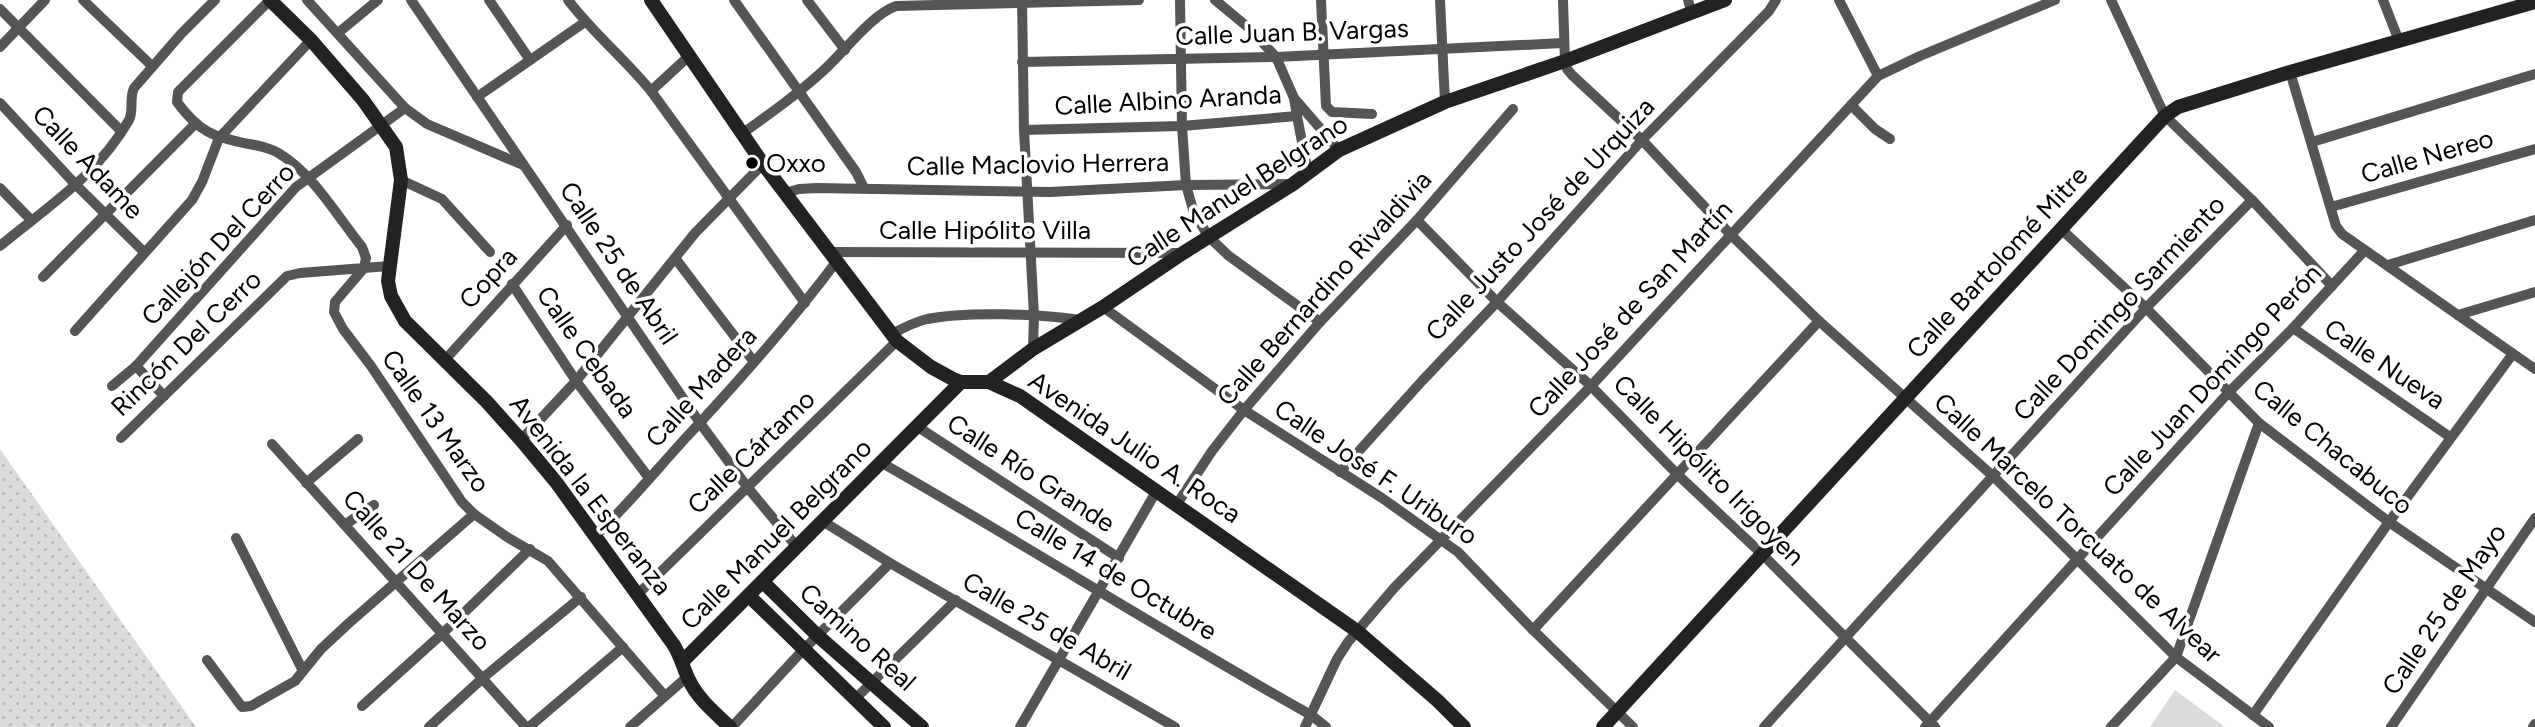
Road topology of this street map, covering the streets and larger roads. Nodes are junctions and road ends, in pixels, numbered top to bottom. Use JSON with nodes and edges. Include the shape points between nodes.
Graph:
{"nodes":[{"id":1,"x":45,"y":0,"type":"edge"},
{"id":2,"x":83,"y":0,"type":"edge"},
{"id":3,"x":215,"y":0,"type":"edge"},
{"id":4,"x":270,"y":0,"type":"edge"},
{"id":5,"x":307,"y":0,"type":"edge"},
{"id":6,"x":378,"y":0,"type":"edge"},
{"id":7,"x":411,"y":0,"type":"edge"},
{"id":8,"x":489,"y":0,"type":"edge"},
{"id":9,"x":568,"y":0,"type":"edge"},
{"id":10,"x":651,"y":0,"type":"edge"},
{"id":11,"x":734,"y":0,"type":"edge"},
{"id":12,"x":807,"y":0,"type":"edge"},
{"id":13,"x":1139,"y":0,"type":"edge"},
{"id":14,"x":1180,"y":0,"type":"edge"},
{"id":15,"x":1215,"y":0,"type":"edge"},
{"id":16,"x":1321,"y":0,"type":"edge"},
{"id":17,"x":1440,"y":0,"type":"edge"},
{"id":18,"x":1563,"y":0,"type":"edge"},
{"id":19,"x":1725,"y":0,"type":"edge"},
{"id":20,"x":1776,"y":0,"type":"edge"},
{"id":21,"x":1839,"y":0,"type":"edge"},
{"id":22,"x":2055,"y":0,"type":"edge"},
{"id":23,"x":2111,"y":0,"type":"edge"},
{"id":24,"x":2383,"y":0,"type":"edge"},
{"id":25,"x":1022,"y":2,"type":"edge"},
{"id":26,"x":2535,"y":2,"type":"edge"},
{"id":27,"x":886,"y":4,"type":"edge"},
{"id":28,"x":1690,"y":6,"type":"edge"},
{"id":29,"x":0,"y":9,"type":"edge"},
{"id":30,"x":585,"y":22,"type":"junction"},
{"id":31,"x":19,"y":27,"type":"junction"},
{"id":32,"x":338,"y":33,"type":"junction"},
{"id":33,"x":311,"y":40,"type":"junction"},
{"id":34,"x":2399,"y":41,"type":"junction"},
{"id":35,"x":1563,"y":43,"type":"junction"},
{"id":36,"x":0,"y":47,"type":"edge"},
{"id":37,"x":845,"y":50,"type":"junction"},
{"id":38,"x":1441,"y":50,"type":"junction"},
{"id":39,"x":1322,"y":54,"type":"junction"},
{"id":40,"x":689,"y":56,"type":"junction"},
{"id":41,"x":1276,"y":57,"type":"junction"},
{"id":42,"x":1181,"y":58,"type":"junction"},
{"id":43,"x":530,"y":60,"type":"junction"},
{"id":44,"x":1565,"y":61,"type":"junction"},
{"id":45,"x":1022,"y":62,"type":"junction"},
{"id":46,"x":152,"y":66,"type":"junction"},
{"id":47,"x":2290,"y":72,"type":"junction"},
{"id":48,"x":2535,"y":74,"type":"edge"},
{"id":49,"x":1878,"y":76,"type":"junction"},
{"id":50,"x":651,"y":91,"type":"junction"},
{"id":51,"x":800,"y":92,"type":"junction"},
{"id":52,"x":477,"y":97,"type":"junction"},
{"id":53,"x":1294,"y":98,"type":"junction"},
{"id":54,"x":1445,"y":102,"type":"junction"},
{"id":55,"x":0,"y":103,"type":"edge"},
{"id":56,"x":1851,"y":105,"type":"junction"},
{"id":57,"x":405,"y":108,"type":"junction"},
{"id":58,"x":1513,"y":109,"type":"dead end"},
{"id":59,"x":1372,"y":114,"type":"dead end"},
{"id":60,"x":1297,"y":116,"type":"junction"},
{"id":61,"x":2165,"y":116,"type":"junction"},
{"id":62,"x":382,"y":123,"type":"junction"},
{"id":63,"x":195,"y":124,"type":"junction"},
{"id":64,"x":1182,"y":126,"type":"junction"},
{"id":65,"x":1024,"y":130,"type":"junction"},
{"id":66,"x":121,"y":131,"type":"junction"},
{"id":67,"x":743,"y":133,"type":"junction"},
{"id":68,"x":219,"y":138,"type":"junction"},
{"id":69,"x":1890,"y":139,"type":"dead end"},
{"id":70,"x":1642,"y":140,"type":"junction"},
{"id":71,"x":2312,"y":142,"type":"junction"},
{"id":72,"x":2535,"y":149,"type":"edge"},
{"id":73,"x":1339,"y":150,"type":"junction"},
{"id":74,"x":523,"y":164,"type":"junction"},
{"id":75,"x":764,"y":164,"type":"junction"},
{"id":76,"x":1308,"y":173,"type":"junction"},
{"id":77,"x":307,"y":178,"type":"junction"},
{"id":78,"x":401,"y":180,"type":"junction"},
{"id":79,"x":1293,"y":184,"type":"junction"},
{"id":80,"x":76,"y":185,"type":"junction"},
{"id":81,"x":1186,"y":186,"type":"junction"},
{"id":82,"x":0,"y":188,"type":"edge"},
{"id":83,"x":864,"y":188,"type":"junction"},
{"id":84,"x":1026,"y":192,"type":"junction"},
{"id":85,"x":785,"y":193,"type":"junction"},
{"id":86,"x":728,"y":197,"type":"junction"},
{"id":87,"x":2252,"y":200,"type":"junction"},
{"id":88,"x":2331,"y":207,"type":"junction"},
{"id":89,"x":107,"y":214,"type":"junction"},
{"id":90,"x":31,"y":220,"type":"junction"},
{"id":91,"x":1417,"y":220,"type":"junction"},
{"id":92,"x":2535,"y":220,"type":"edge"},
{"id":93,"x":567,"y":225,"type":"junction"},
{"id":94,"x":2060,"y":228,"type":"junction"},
{"id":95,"x":1730,"y":234,"type":"junction"},
{"id":96,"x":1209,"y":237,"type":"junction"},
{"id":97,"x":0,"y":246,"type":"edge"},
{"id":98,"x":2364,"y":251,"type":"junction"},
{"id":99,"x":144,"y":252,"type":"junction"},
{"id":100,"x":490,"y":253,"type":"dead end"},
{"id":101,"x":1030,"y":253,"type":"junction"},
{"id":102,"x":1183,"y":253,"type":"junction"},
{"id":103,"x":833,"y":257,"type":"junction"},
{"id":104,"x":675,"y":258,"type":"junction"},
{"id":105,"x":2388,"y":265,"type":"junction"},
{"id":106,"x":389,"y":266,"type":"junction"},
{"id":107,"x":364,"y":268,"type":"junction"},
{"id":108,"x":43,"y":277,"type":"dead end"},
{"id":109,"x":512,"y":284,"type":"junction"},
{"id":110,"x":2332,"y":286,"type":"junction"},
{"id":111,"x":2535,"y":292,"type":"edge"},
{"id":112,"x":1497,"y":302,"type":"junction"},
{"id":113,"x":805,"y":303,"type":"junction"},
{"id":114,"x":1103,"y":307,"type":"junction"},
{"id":115,"x":2146,"y":308,"type":"junction"},
{"id":116,"x":627,"y":314,"type":"junction"},
{"id":117,"x":2458,"y":315,"type":"junction"},
{"id":118,"x":1034,"y":316,"type":"junction"},
{"id":119,"x":1080,"y":320,"type":"junction"},
{"id":120,"x":1819,"y":321,"type":"junction"},
{"id":121,"x":1320,"y":322,"type":"junction"},
{"id":122,"x":2293,"y":328,"type":"junction"},
{"id":123,"x":75,"y":331,"type":"dead end"},
{"id":124,"x":894,"y":338,"type":"junction"},
{"id":125,"x":1033,"y":349,"type":"junction"},
{"id":126,"x":2512,"y":355,"type":"junction"},
{"id":127,"x":444,"y":361,"type":"junction"},
{"id":128,"x":754,"y":362,"type":"junction"},
{"id":129,"x":136,"y":366,"type":"junction"},
{"id":130,"x":2534,"y":368,"type":"edge"},
{"id":131,"x":576,"y":380,"type":"junction"},
{"id":132,"x":961,"y":382,"type":"junction"},
{"id":133,"x":989,"y":382,"type":"junction"},
{"id":134,"x":112,"y":386,"type":"dead end"},
{"id":135,"x":1591,"y":386,"type":"junction"},
{"id":136,"x":2229,"y":392,"type":"junction"},
{"id":137,"x":164,"y":396,"type":"junction"},
{"id":138,"x":1905,"y":397,"type":"junction"},
{"id":139,"x":1244,"y":410,"type":"junction"},
{"id":140,"x":700,"y":423,"type":"junction"},
{"id":141,"x":2259,"y":423,"type":"junction"},
{"id":142,"x":918,"y":426,"type":"junction"},
{"id":143,"x":2450,"y":437,"type":"junction"},
{"id":144,"x":121,"y":438,"type":"dead end"},
{"id":145,"x":358,"y":439,"type":"dead end"},
{"id":146,"x":521,"y":440,"type":"junction"},
{"id":147,"x":272,"y":444,"type":"dead end"},
{"id":148,"x":881,"y":463,"type":"junction"},
{"id":149,"x":1340,"y":472,"type":"junction"},
{"id":150,"x":1677,"y":474,"type":"junction"},
{"id":151,"x":1994,"y":477,"type":"junction"},
{"id":152,"x":649,"y":478,"type":"junction"},
{"id":153,"x":306,"y":483,"type":"junction"},
{"id":154,"x":748,"y":488,"type":"junction"},
{"id":155,"x":1157,"y":490,"type":"junction"},
{"id":156,"x":1177,"y":504,"type":"junction"},
{"id":157,"x":374,"y":505,"type":"dead end"},
{"id":158,"x":474,"y":514,"type":"junction"},
{"id":159,"x":2535,"y":518,"type":"edge"},
{"id":160,"x":824,"y":522,"type":"junction"},
{"id":161,"x":2389,"y":522,"type":"junction"},
{"id":162,"x":346,"y":524,"type":"junction"},
{"id":163,"x":594,"y":537,"type":"junction"},
{"id":164,"x":236,"y":538,"type":"dead end"},
{"id":165,"x":1441,"y":540,"type":"junction"},
{"id":166,"x":797,"y":547,"type":"junction"},
{"id":167,"x":530,"y":549,"type":"junction"},
{"id":168,"x":1763,"y":555,"type":"junction"},
{"id":169,"x":1119,"y":558,"type":"junction"},
{"id":170,"x":2077,"y":560,"type":"junction"},
{"id":171,"x":890,"y":564,"type":"junction"},
{"id":172,"x":762,"y":582,"type":"junction"},
{"id":173,"x":397,"y":583,"type":"junction"},
{"id":174,"x":2486,"y":588,"type":"junction"},
{"id":175,"x":1098,"y":592,"type":"junction"},
{"id":176,"x":637,"y":595,"type":"junction"},
{"id":177,"x":748,"y":596,"type":"junction"},
{"id":178,"x":581,"y":597,"type":"junction"},
{"id":179,"x":956,"y":600,"type":"junction"},
{"id":180,"x":2535,"y":622,"type":"edge"},
{"id":181,"x":1533,"y":630,"type":"junction"},
{"id":182,"x":1357,"y":631,"type":"junction"},
{"id":183,"x":443,"y":633,"type":"junction"},
{"id":184,"x":818,"y":636,"type":"junction"},
{"id":185,"x":1844,"y":638,"type":"junction"},
{"id":186,"x":622,"y":647,"type":"junction"},
{"id":187,"x":803,"y":650,"type":"junction"},
{"id":188,"x":2176,"y":657,"type":"junction"},
{"id":189,"x":207,"y":660,"type":"dead end"},
{"id":190,"x":683,"y":661,"type":"junction"},
{"id":191,"x":1060,"y":661,"type":"junction"},
{"id":192,"x":303,"y":671,"type":"junction"},
{"id":193,"x":484,"y":677,"type":"junction"},
{"id":194,"x":687,"y":677,"type":"junction"},
{"id":195,"x":871,"y":684,"type":"junction"},
{"id":196,"x":664,"y":695,"type":"junction"},
{"id":197,"x":855,"y":699,"type":"junction"},
{"id":198,"x":362,"y":706,"type":"dead end"},
{"id":199,"x":1617,"y":712,"type":"junction"},
{"id":200,"x":1311,"y":715,"type":"junction"},
{"id":201,"x":2253,"y":715,"type":"junction"},
{"id":202,"x":1930,"y":725,"type":"edge"},
{"id":203,"x":429,"y":727,"type":"edge"},
{"id":204,"x":528,"y":727,"type":"edge"},
{"id":205,"x":630,"y":727,"type":"edge"},
{"id":206,"x":731,"y":727,"type":"edge"},
{"id":207,"x":884,"y":727,"type":"edge"},
{"id":208,"x":922,"y":727,"type":"edge"},
{"id":209,"x":1020,"y":727,"type":"edge"},
{"id":210,"x":1175,"y":727,"type":"edge"},
{"id":211,"x":1305,"y":727,"type":"edge"},
{"id":212,"x":1326,"y":727,"type":"edge"},
{"id":213,"x":1464,"y":727,"type":"edge"},
{"id":214,"x":1603,"y":727,"type":"edge"},
{"id":215,"x":1633,"y":727,"type":"edge"},
{"id":216,"x":1764,"y":727,"type":"edge"},
{"id":217,"x":2111,"y":727,"type":"edge"},
{"id":218,"x":2269,"y":727,"type":"edge"},
{"id":219,"x":2391,"y":727,"type":"edge"}],
"edges":[{"from":1,"to":31,"type":"street"},
{"from":2,"to":46,"type":"street"},
{"from":3,"to":46,"type":"street"},
{"from":4,"to":33,"type":"street"},
{"from":4,"to":63,"type":"street","via":[[178,92],[176,99]]},
{"from":5,"to":32,"type":"street"},
{"from":6,"to":32,"type":"street"},
{"from":7,"to":52,"type":"street","name":"Calle 25 de Abril"},
{"from":8,"to":43,"type":"street"},
{"from":9,"to":30,"type":"street"},
{"from":10,"to":40,"type":"street","name":"Avenida Julio A. Roca"},
{"from":11,"to":51,"type":"street"},
{"from":12,"to":37,"type":"street"},
{"from":13,"to":25,"type":"street"},
{"from":14,"to":42,"type":"street"},
{"from":15,"to":41,"type":"street"},
{"from":16,"to":39,"type":"street"},
{"from":17,"to":38,"type":"street"},
{"from":18,"to":35,"type":"street"},
{"from":19,"to":28,"type":"street","name":"Calle Manuel Belgrano"},
{"from":20,"to":70,"type":"street","name":"Calle Justo José de Urquiza"},
{"from":21,"to":49,"type":"street"},
{"from":22,"to":49,"type":"street","name":"Calle José de San Martín"},
{"from":23,"to":61,"type":"street"},
{"from":24,"to":34,"type":"street"},
{"from":25,"to":27,"type":"street"},
{"from":25,"to":45,"type":"street"},
{"from":26,"to":34,"type":"street","name":"Calle Bartolomé Mitre"},
{"from":27,"to":37,"type":"street"},
{"from":28,"to":44,"type":"street","name":"Calle Manuel Belgrano"},
{"from":29,"to":31,"type":"street"},
{"from":30,"to":43,"type":"street"},
{"from":30,"to":50,"type":"street"},
{"from":31,"to":36,"type":"street"},
{"from":31,"to":66,"type":"street"},
{"from":32,"to":57,"type":"street"},
{"from":33,"to":62,"type":"street"},
{"from":33,"to":68,"type":"street"},
{"from":34,"to":47,"type":"street","name":"Calle Bartolomé Mitre"},
{"from":35,"to":38,"type":"street","name":"Calle Juan B. Vargas"},
{"from":35,"to":44,"type":"street"},
{"from":37,"to":51,"type":"street"},
{"from":38,"to":39,"type":"street","name":"Calle Juan B. Vargas"},
{"from":38,"to":54,"type":"street"},
{"from":39,"to":41,"type":"street","name":"Calle Juan B. Vargas"},
{"from":39,"to":59,"type":"street","via":[[1329,111]]},
{"from":40,"to":50,"type":"street"},
{"from":40,"to":67,"type":"street","name":"Avenida Julio A. Roca"},
{"from":41,"to":42,"type":"street","name":"Calle Juan B. Vargas"},
{"from":41,"to":53,"type":"street"},
{"from":42,"to":45,"type":"street","name":"Calle Juan B. Vargas"},
{"from":42,"to":64,"type":"street"},
{"from":43,"to":52,"type":"street"},
{"from":44,"to":54,"type":"street","name":"Calle Manuel Belgrano"},
{"from":44,"to":70,"type":"street","name":"Calle Marcelo Torcuato de Alvear","via":[[1572,75]]},
{"from":45,"to":65,"type":"street"},
{"from":46,"to":66,"type":"street","via":[[134,88],[131,116]]},
{"from":47,"to":61,"type":"street","name":"Calle Bartolomé Mitre","via":[[2178,107]]},
{"from":47,"to":71,"type":"street"},
{"from":48,"to":71,"type":"street"},
{"from":49,"to":56,"type":"street","name":"Calle José de San Martín"},
{"from":50,"to":86,"type":"street"},
{"from":51,"to":67,"type":"street"},
{"from":51,"to":83,"type":"street"},
{"from":52,"to":74,"type":"street","name":"Calle 25 de Abril"},
{"from":53,"to":60,"type":"street","name":"Calle Albino Aranda"},
{"from":53,"to":73,"type":"street"},
{"from":54,"to":73,"type":"street","name":"Calle Manuel Belgrano"},
{"from":55,"to":80,"type":"street","name":"Calle Adame"},
{"from":56,"to":69,"type":"street"},
{"from":56,"to":95,"type":"street","name":"Calle José de San Martín"},
{"from":57,"to":62,"type":"street","name":"Callejón Del Cerro"},
{"from":57,"to":74,"type":"street","via":[[427,124]]},
{"from":58,"to":91,"type":"street","name":"Calle Bernardino Rivaldivia"},
{"from":60,"to":64,"type":"street","name":"Calle Albino Aranda"},
{"from":60,"to":76,"type":"street"},
{"from":61,"to":87,"type":"street"},
{"from":61,"to":94,"type":"street","name":"Calle Bartolomé Mitre"},
{"from":62,"to":77,"type":"street","name":"Callejón Del Cerro"},
{"from":62,"to":78,"type":"street","via":[[396,147]]},
{"from":63,"to":68,"type":"street"},
{"from":63,"to":89,"type":"street"},
{"from":64,"to":65,"type":"street","name":"Calle Albino Aranda"},
{"from":64,"to":81,"type":"street"},
{"from":65,"to":84,"type":"street"},
{"from":66,"to":80,"type":"street"},
{"from":67,"to":75,"type":"street","name":"Avenida Julio A. Roca"},
{"from":68,"to":77,"type":"street","via":[[271,149]]},
{"from":68,"to":99,"type":"street","via":[[192,200]]},
{"from":70,"to":95,"type":"street","name":"Calle Marcelo Torcuato de Alvear"},
{"from":70,"to":112,"type":"street","name":"Calle Justo José de Urquiza"},
{"from":71,"to":88,"type":"street"},
{"from":72,"to":88,"type":"street","name":"Calle Nereo"},
{"from":73,"to":76,"type":"street","name":"Calle Manuel Belgrano"},
{"from":74,"to":93,"type":"street","name":"Calle 25 de Abril"},
{"from":75,"to":85,"type":"street","name":"Avenida Julio A. Roca"},
{"from":75,"to":86,"type":"street"},
{"from":76,"to":79,"type":"street","name":"Calle Manuel Belgrano"},
{"from":77,"to":107,"type":"street","via":[[362,247]]},
{"from":77,"to":129,"type":"street","name":"Callejón Del Cerro"},
{"from":78,"to":100,"type":"street","via":[[442,199]]},
{"from":78,"to":106,"type":"street"},
{"from":79,"to":81,"type":"street","name":"Calle Maclovio Herrera"},
{"from":79,"to":96,"type":"street","name":"Calle Manuel Belgrano"},
{"from":80,"to":89,"type":"street","name":"Calle Adame"},
{"from":80,"to":90,"type":"street"},
{"from":81,"to":84,"type":"street","name":"Calle Maclovio Herrera"},
{"from":81,"to":96,"type":"street","via":[[1194,213]]},
{"from":82,"to":90,"type":"street"},
{"from":83,"to":84,"type":"street","name":"Calle Maclovio Herrera"},
{"from":83,"to":85,"type":"street","name":"Calle Maclovio Herrera"},
{"from":84,"to":101,"type":"street"},
{"from":85,"to":103,"type":"street","name":"Avenida Julio A. Roca"},
{"from":86,"to":104,"type":"street"},
{"from":86,"to":113,"type":"street"},
{"from":87,"to":110,"type":"street"},
{"from":87,"to":115,"type":"street","name":"Calle Domingo Sarmiento"},
{"from":88,"to":98,"type":"street","via":[[2336,226]]},
{"from":89,"to":99,"type":"street","name":"Calle Adame"},
{"from":89,"to":108,"type":"street"},
{"from":90,"to":97,"type":"street"},
{"from":91,"to":112,"type":"street","name":"Calle Hipólito Irigoyen"},
{"from":91,"to":121,"type":"street","name":"Calle Bernardino Rivaldivia"},
{"from":92,"to":105,"type":"street"},
{"from":93,"to":109,"type":"street","name":"Copra"},
{"from":93,"to":116,"type":"street","name":"Calle 25 de Abril"},
{"from":94,"to":115,"type":"street","name":"Calle Chacabuco"},
{"from":94,"to":138,"type":"street","name":"Calle Bartolomé Mitre"},
{"from":95,"to":120,"type":"street","name":"Calle Marcelo Torcuato de Alvear"},
{"from":95,"to":135,"type":"street","name":"Calle José de San Martín"},
{"from":96,"to":102,"type":"street","name":"Calle Manuel Belgrano"},
{"from":96,"to":121,"type":"street"},
{"from":98,"to":105,"type":"street"},
{"from":98,"to":110,"type":"street","name":"Calle Juan Domingo Perón"},
{"from":99,"to":123,"type":"street"},
{"from":101,"to":102,"type":"street","name":"Calle Hipólito Villa"},
{"from":101,"to":103,"type":"street","name":"Calle Hipólito Villa"},
{"from":101,"to":118,"type":"street"},
{"from":102,"to":114,"type":"street","name":"Calle Manuel Belgrano"},
{"from":103,"to":113,"type":"street","name":"Calle Madera"},
{"from":103,"to":124,"type":"street","name":"Avenida Julio A. Roca"},
{"from":104,"to":116,"type":"street"},
{"from":104,"to":128,"type":"street"},
{"from":105,"to":117,"type":"street"},
{"from":106,"to":107,"type":"street"},
{"from":106,"to":127,"type":"street","name":"Avenida la Esperanza","via":[[396,309]]},
{"from":107,"to":137,"type":"street","name":"Rincón Del Cerro","via":[[287,276]]},
{"from":107,"to":158,"type":"street","name":"Calle 13 Marzo","via":[[333,306],[344,329]]},
{"from":109,"to":127,"type":"street","name":"Copra"},
{"from":109,"to":131,"type":"street","name":"Calle Cebada"},
{"from":110,"to":122,"type":"street","name":"Calle Juan Domingo Perón"},
{"from":111,"to":117,"type":"street"},
{"from":112,"to":135,"type":"street","name":"Calle Hipólito Irigoyen"},
{"from":112,"to":149,"type":"street","name":"Calle Justo José de Urquiza"},
{"from":113,"to":128,"type":"street","name":"Calle Madera"},
{"from":114,"to":119,"type":"street","name":"Calle Manuel Belgrano"},
{"from":114,"to":139,"type":"street","name":"Calle José F. Uriburo"},
{"from":115,"to":136,"type":"street","name":"Calle Chacabuco"},
{"from":115,"to":151,"type":"street","name":"Calle Domingo Sarmiento"},
{"from":116,"to":131,"type":"street"},
{"from":116,"to":140,"type":"street","name":"Calle 25 de Abril"},
{"from":117,"to":126,"type":"street"},
{"from":118,"to":119,"type":"street"},
{"from":118,"to":124,"type":"street","via":[[943,317],[913,323]]},
{"from":118,"to":125,"type":"street"},
{"from":119,"to":125,"type":"street","name":"Calle Manuel Belgrano"},
{"from":120,"to":138,"type":"street","name":"Calle Marcelo Torcuato de Alvear"},
{"from":120,"to":150,"type":"street"},
{"from":121,"to":139,"type":"street","name":"Calle Bernardino Rivaldivia"},
{"from":122,"to":136,"type":"street","name":"Calle Juan Domingo Perón"},
{"from":122,"to":143,"type":"street","name":"Calle Nueva"},
{"from":124,"to":132,"type":"street","name":"Avenida Julio A. Roca","via":[[931,367]]},
{"from":124,"to":154,"type":"street","name":"Calle Cártamo"},
{"from":125,"to":133,"type":"street","name":"Calle Manuel Belgrano"},
{"from":126,"to":130,"type":"street"},
{"from":126,"to":143,"type":"street"},
{"from":127,"to":146,"type":"street","name":"Avenida la Esperanza"},
{"from":128,"to":140,"type":"street","name":"Calle Madera"},
{"from":129,"to":134,"type":"street","name":"Callejón Del Cerro"},
{"from":129,"to":137,"type":"street"},
{"from":131,"to":146,"type":"street"},
{"from":131,"to":152,"type":"street","name":"Calle Cebada"},
{"from":132,"to":133,"type":"street","name":"Avenida Julio A. Roca"},
{"from":132,"to":142,"type":"street","name":"Calle Manuel Belgrano"},
{"from":133,"to":155,"type":"street","name":"Avenida Julio A. Roca","via":[[1020,396]]},
{"from":135,"to":150,"type":"street","name":"Calle Hipólito Irigoyen"},
{"from":135,"to":165,"type":"street","name":"Calle José de San Martín"},
{"from":136,"to":141,"type":"street","name":"Calle Chacabuco"},
{"from":136,"to":170,"type":"street","name":"Calle Juan Domingo Perón"},
{"from":137,"to":144,"type":"street","name":"Rincón Del Cerro"},
{"from":138,"to":151,"type":"street","name":"Calle Marcelo Torcuato de Alvear"},
{"from":138,"to":168,"type":"street","name":"Calle Bartolomé Mitre"},
{"from":139,"to":149,"type":"street","name":"Calle José F. Uriburo"},
{"from":139,"to":156,"type":"street","name":"Calle Bernardino Rivaldivia"},
{"from":140,"to":152,"type":"street","name":"Calle Madera"},
{"from":140,"to":154,"type":"street","name":"Calle 25 de Abril"},
{"from":141,"to":161,"type":"street","name":"Calle Chacabuco"},
{"from":141,"to":188,"type":"street"},
{"from":142,"to":148,"type":"street","name":"Calle Manuel Belgrano"},
{"from":142,"to":169,"type":"street","name":"Calle Río Grande"},
{"from":143,"to":161,"type":"street"},
{"from":145,"to":153,"type":"street"},
{"from":146,"to":163,"type":"street","name":"Avenida la Esperanza"},
{"from":147,"to":153,"type":"street","name":"Calle 21 De Marzo"},
{"from":148,"to":160,"type":"street","name":"Calle Manuel Belgrano"},
{"from":148,"to":175,"type":"street","name":"Calle 14 de Octubre"},
{"from":149,"to":165,"type":"street","name":"Calle José F. Uriburo"},
{"from":150,"to":168,"type":"street","name":"Calle Hipólito Irigoyen"},
{"from":150,"to":181,"type":"street"},
{"from":151,"to":170,"type":"street","name":"Calle Marcelo Torcuato de Alvear"},
{"from":151,"to":185,"type":"street","name":"Calle Domingo Sarmiento"},
{"from":152,"to":163,"type":"street","name":"Calle Madera"},
{"from":153,"to":162,"type":"street","name":"Calle 21 De Marzo"},
{"from":154,"to":166,"type":"street","name":"Calle 25 de Abril"},
{"from":154,"to":176,"type":"street","name":"Calle Cártamo"},
{"from":155,"to":156,"type":"street","name":"Avenida Julio A. Roca"},
{"from":155,"to":169,"type":"street"},
{"from":156,"to":182,"type":"street","name":"Avenida Julio A. Roca"},
{"from":157,"to":162,"type":"street"},
{"from":158,"to":167,"type":"street","name":"Calle 13 Marzo"},
{"from":158,"to":173,"type":"street"},
{"from":159,"to":174,"type":"street","name":"Calle 25 de Mayo"},
{"from":160,"to":166,"type":"street","name":"Calle Manuel Belgrano"},
{"from":160,"to":171,"type":"street","name":"Calle 25 de Abril"},
{"from":161,"to":174,"type":"street","name":"Calle Chacabuco"},
{"from":161,"to":201,"type":"street"},
{"from":162,"to":173,"type":"street","name":"Calle 21 De Marzo"},
{"from":163,"to":176,"type":"street","name":"Avenida la Esperanza"},
{"from":164,"to":192,"type":"street"},
{"from":165,"to":181,"type":"street","name":"Calle José F. Uriburo","via":[[1472,565]]},
{"from":165,"to":182,"type":"street","name":"Calle José de San Martín"},
{"from":166,"to":172,"type":"street","name":"Calle Manuel Belgrano"},
{"from":167,"to":178,"type":"street","name":"Calle 13 Marzo","via":[[548,561]]},
{"from":167,"to":183,"type":"street"},
{"from":168,"to":185,"type":"street","name":"Calle Hipólito Irigoyen"},
{"from":168,"to":199,"type":"street","name":"Calle Bartolomé Mitre"},
{"from":169,"to":175,"type":"street"},
{"from":170,"to":188,"type":"street","name":"Calle Marcelo Torcuato de Alvear"},
{"from":170,"to":202,"type":"street","name":"Calle Juan Domingo Perón"},
{"from":171,"to":179,"type":"street","name":"Calle 25 de Abril"},
{"from":171,"to":184,"type":"street"},
{"from":172,"to":177,"type":"street","name":"Calle Manuel Belgrano"},
{"from":172,"to":184,"type":"street","name":"Camino Real"},
{"from":173,"to":183,"type":"street","name":"Calle 21 De Marzo"},
{"from":173,"to":192,"type":"street","via":[[321,649]]},
{"from":174,"to":180,"type":"street","name":"Calle Chacabuco"},
{"from":174,"to":219,"type":"street","name":"Calle 25 de Mayo"},
{"from":175,"to":191,"type":"street"},
{"from":175,"to":200,"type":"street","name":"Calle 14 de Octubre"},
{"from":176,"to":190,"type":"street","name":"Avenida la Esperanza"},
{"from":177,"to":187,"type":"street","name":"Camino Real"},
{"from":177,"to":190,"type":"street","name":"Calle Manuel Belgrano"},
{"from":178,"to":186,"type":"street","name":"Calle 13 Marzo"},
{"from":178,"to":193,"type":"street"},
{"from":179,"to":191,"type":"street","name":"Calle 25 de Abril"},
{"from":179,"to":195,"type":"street"},
{"from":181,"to":199,"type":"street","name":"Calle José F. Uriburo"},
{"from":182,"to":200,"type":"street","name":"Calle José de San Martín","via":[[1337,659]]},
{"from":182,"to":213,"type":"street","name":"Avenida Julio A. Roca"},
{"from":183,"to":193,"type":"street","name":"Calle 21 De Marzo"},
{"from":183,"to":198,"type":"street"},
{"from":184,"to":187,"type":"street"},
{"from":184,"to":195,"type":"street","name":"Camino Real"},
{"from":185,"to":202,"type":"street","name":"Calle Hipólito Irigoyen"},
{"from":185,"to":216,"type":"street","name":"Calle Domingo Sarmiento"},
{"from":186,"to":196,"type":"street","name":"Calle 13 Marzo"},
{"from":186,"to":204,"type":"street"},
{"from":187,"to":197,"type":"street","name":"Camino Real"},
{"from":187,"to":206,"type":"street"},
{"from":188,"to":201,"type":"street","name":"Calle Marcelo Torcuato de Alvear"},
{"from":188,"to":217,"type":"street"},
{"from":189,"to":192,"type":"street","via":[[242,707],[295,681]]},
{"from":190,"to":194,"type":"street","name":"Avenida la Esperanza"},
{"from":191,"to":209,"type":"street"},
{"from":191,"to":210,"type":"street","name":"Calle 25 de Abril"},
{"from":193,"to":203,"type":"street"},
{"from":193,"to":204,"type":"street","name":"Calle 21 De Marzo"},
{"from":194,"to":196,"type":"street"},
{"from":194,"to":206,"type":"street","name":"Avenida la Esperanza"},
{"from":195,"to":197,"type":"street"},
{"from":195,"to":208,"type":"street","name":"Camino Real"},
{"from":196,"to":205,"type":"street"},
{"from":197,"to":207,"type":"street","name":"Camino Real"},
{"from":199,"to":214,"type":"street","name":"Calle Bartolomé Mitre"},
{"from":199,"to":215,"type":"street","name":"Calle José F. Uriburo"},
{"from":200,"to":211,"type":"street","name":"Calle José de San Martín"},
{"from":200,"to":212,"type":"street","name":"Calle 14 de Octubre"},
{"from":201,"to":218,"type":"street","name":"Calle Marcelo Torcuato de Alvear"}]}
